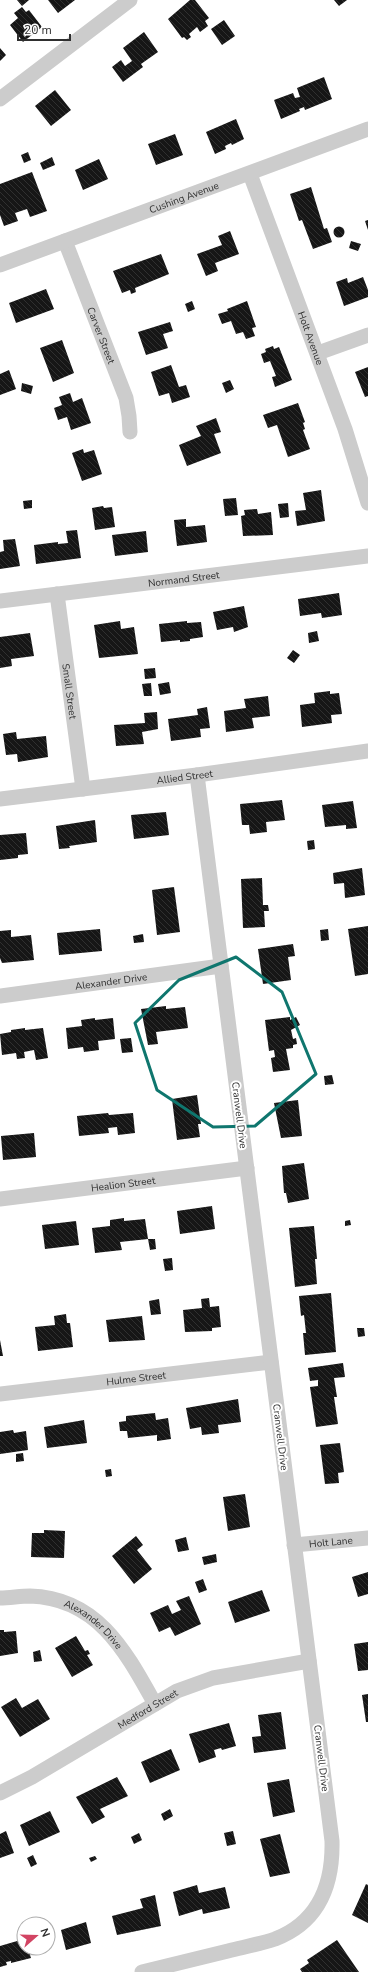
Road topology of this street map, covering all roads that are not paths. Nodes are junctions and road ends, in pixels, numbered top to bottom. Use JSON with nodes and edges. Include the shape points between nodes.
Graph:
{"nodes":[{"id":1,"x":130,"y":0,"type":"edge"},
{"id":2,"x":0,"y":99,"type":"edge"},
{"id":3,"x":368,"y":129,"type":"edge"},
{"id":4,"x":250,"y":174,"type":"junction"},
{"id":5,"x":65,"y":240,"type":"junction"},
{"id":6,"x":0,"y":264,"type":"edge"},
{"id":7,"x":368,"y":335,"type":"edge"},
{"id":8,"x":318,"y":353,"type":"junction"},
{"id":9,"x":130,"y":432,"type":"dead end"},
{"id":10,"x":368,"y":503,"type":"edge"},
{"id":11,"x":368,"y":556,"type":"edge"},
{"id":12,"x":57,"y":594,"type":"junction"},
{"id":13,"x":0,"y":601,"type":"edge"},
{"id":14,"x":368,"y":751,"type":"edge"},
{"id":15,"x":197,"y":775,"type":"junction"},
{"id":16,"x":84,"y":789,"type":"junction"},
{"id":17,"x":0,"y":799,"type":"edge"},
{"id":18,"x":221,"y":966,"type":"junction"},
{"id":19,"x":0,"y":996,"type":"edge"},
{"id":20,"x":247,"y":1168,"type":"junction"},
{"id":21,"x":0,"y":1199,"type":"edge"},
{"id":22,"x":271,"y":1362,"type":"junction"},
{"id":23,"x":0,"y":1394,"type":"edge"},
{"id":24,"x":368,"y":1538,"type":"edge"},
{"id":25,"x":294,"y":1545,"type":"junction"},
{"id":26,"x":0,"y":1598,"type":"edge"},
{"id":27,"x":309,"y":1661,"type":"junction"},
{"id":28,"x":155,"y":1704,"type":"junction"},
{"id":29,"x":0,"y":1794,"type":"edge"},
{"id":30,"x":142,"y":1972,"type":"edge"}],
"edges":[{"from":1,"to":2,"type":"street"},
{"from":3,"to":4,"type":"street","name":"Cushing Avenue"},
{"from":4,"to":5,"type":"street","name":"Cushing Avenue"},
{"from":4,"to":8,"type":"street","name":"Holt Avenue"},
{"from":5,"to":6,"type":"street","name":"Cushing Avenue"},
{"from":5,"to":9,"type":"street","name":"Carver Street","via":[[126,398]]},
{"from":7,"to":8,"type":"street"},
{"from":8,"to":10,"type":"street","name":"Holt Avenue"},
{"from":11,"to":12,"type":"street","name":"Normand Street"},
{"from":12,"to":13,"type":"street","name":"Normand Street"},
{"from":12,"to":16,"type":"street","name":"Small Street"},
{"from":14,"to":15,"type":"street","name":"Allied Street"},
{"from":15,"to":16,"type":"street","name":"Allied Street"},
{"from":15,"to":18,"type":"street","name":"Cranwell Drive"},
{"from":16,"to":17,"type":"street","name":"Allied Street"},
{"from":18,"to":19,"type":"street","name":"Alexander Drive"},
{"from":18,"to":20,"type":"street","name":"Cranwell Drive"},
{"from":20,"to":21,"type":"street","name":"Healion Street"},
{"from":20,"to":22,"type":"street","name":"Cranwell Drive"},
{"from":22,"to":23,"type":"street","name":"Hulme Street"},
{"from":22,"to":25,"type":"street","name":"Cranwell Drive"},
{"from":24,"to":25,"type":"street","name":"Holt Lane"},
{"from":25,"to":27,"type":"street","name":"Cranwell Drive"},
{"from":26,"to":28,"type":"street","name":"Alexander Drive","via":[[30,1596],[50,1599],[89,1614],[105,1628],[118,1645]]},
{"from":27,"to":28,"type":"street","name":"Medford Street","via":[[213,1678],[177,1691]]},
{"from":27,"to":30,"type":"street","name":"Cranwell Drive","via":[[332,1841],[333,1861],[329,1881],[321,1899],[309,1916],[294,1930],[275,1939]]},
{"from":28,"to":29,"type":"street","name":"Medford Street"}]}
